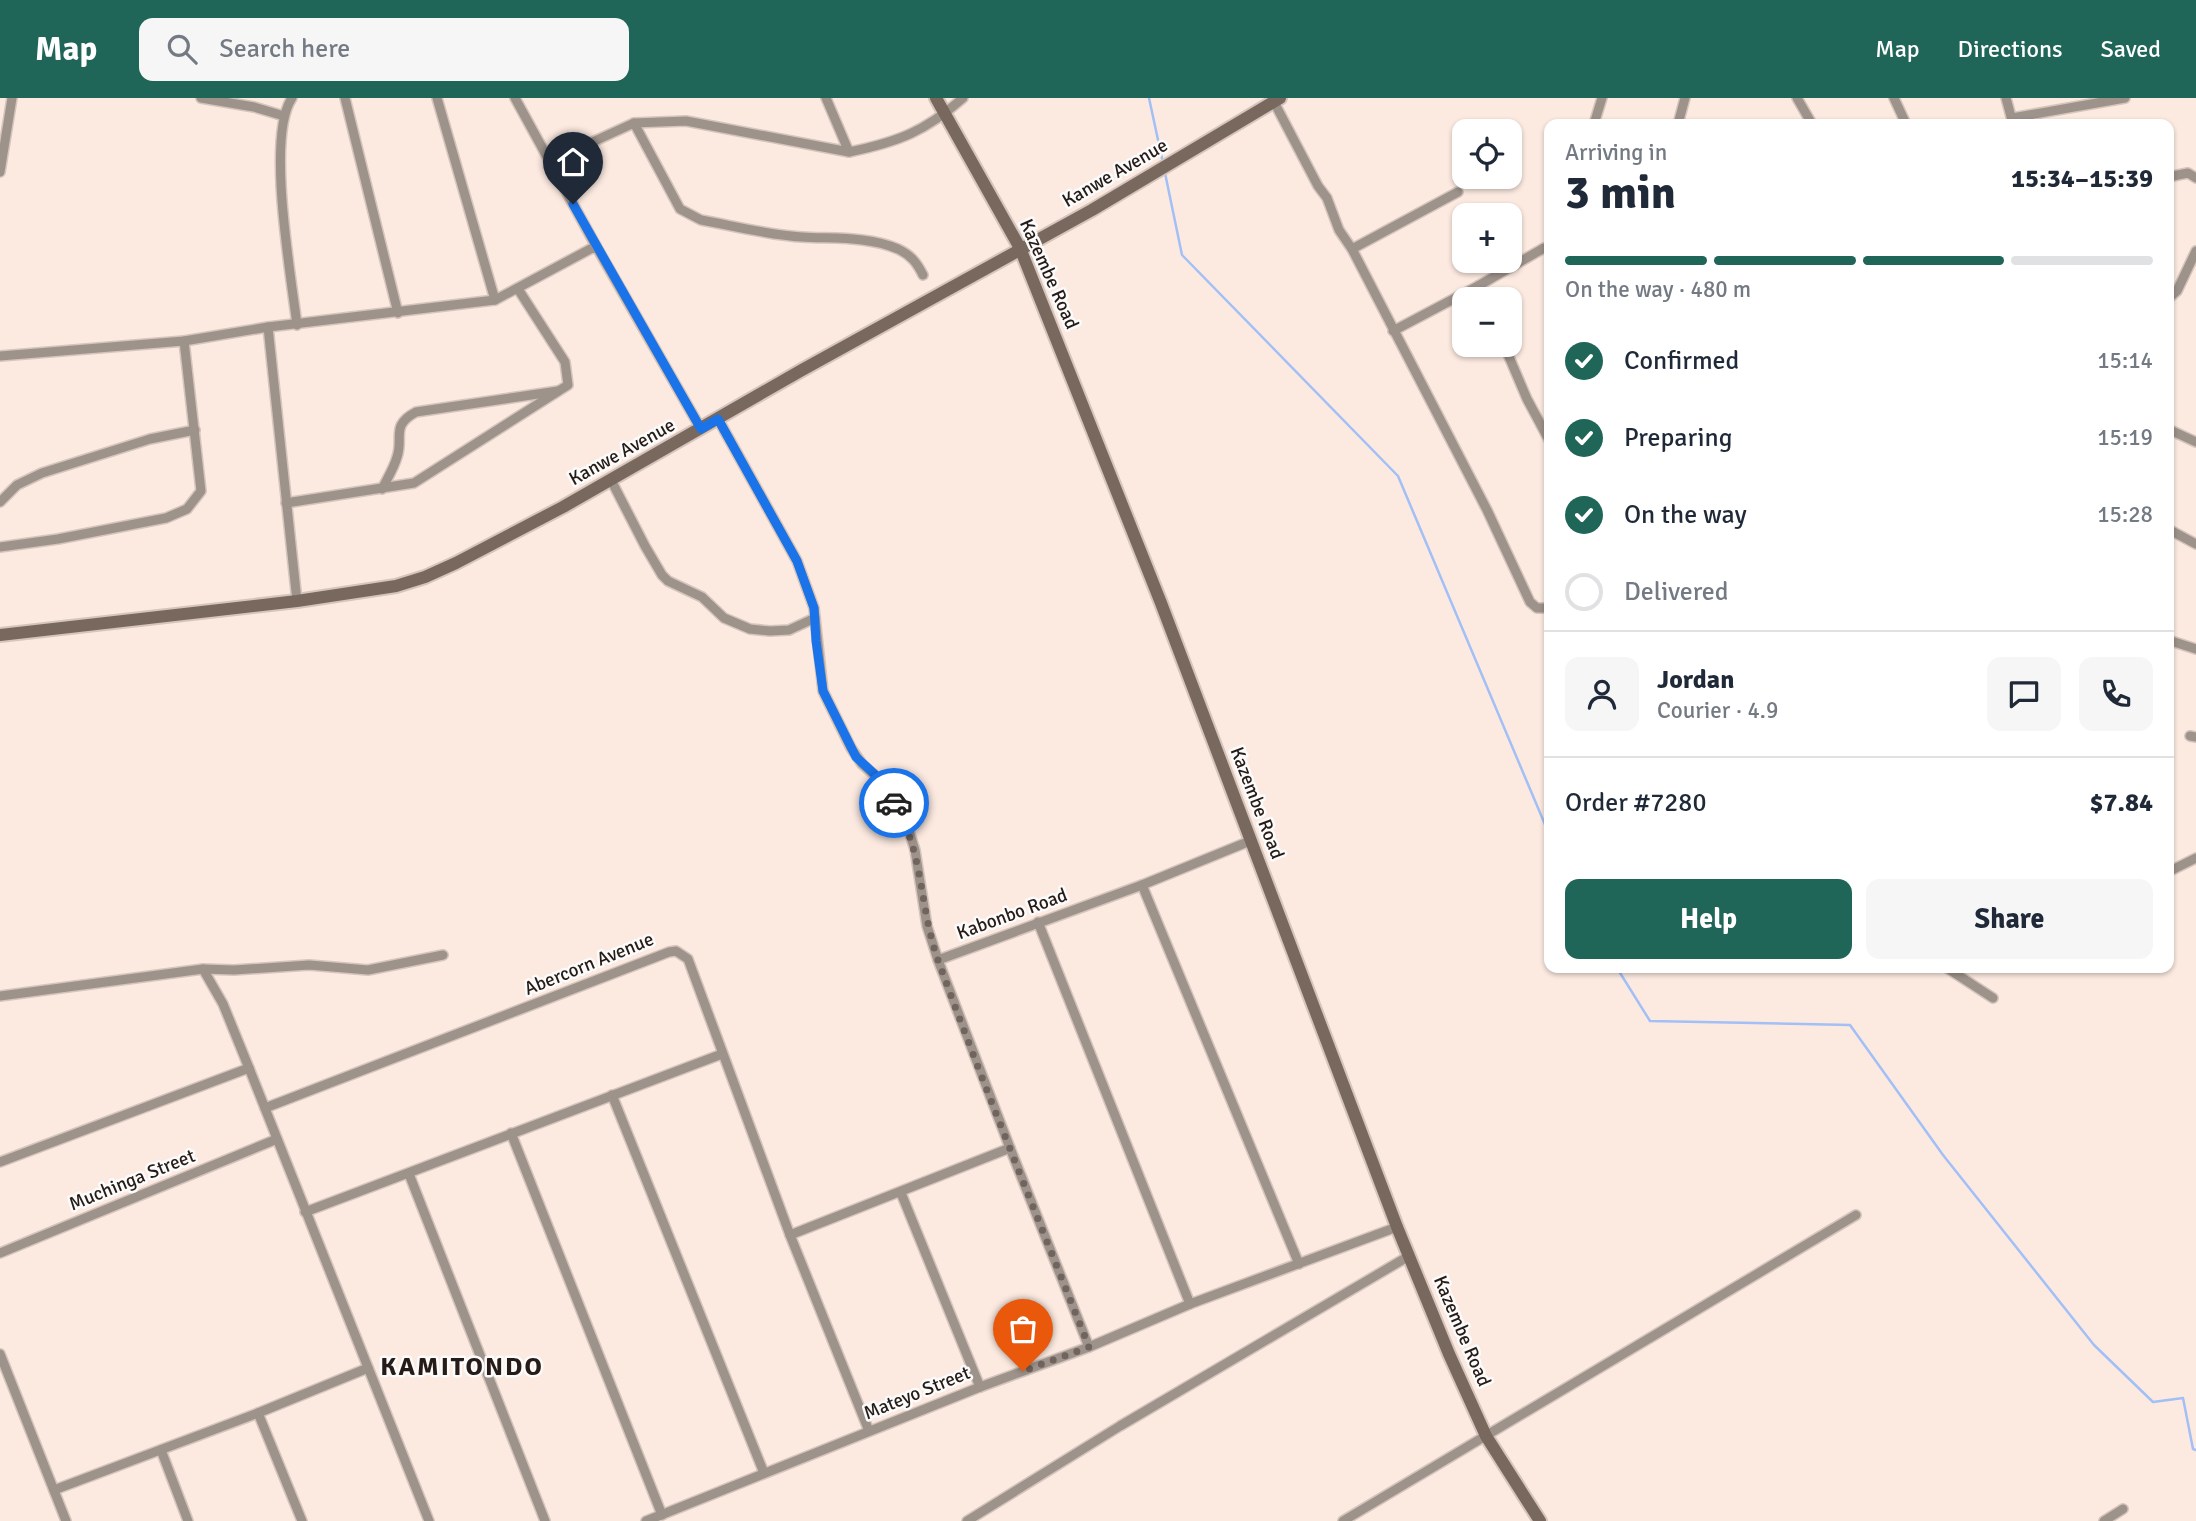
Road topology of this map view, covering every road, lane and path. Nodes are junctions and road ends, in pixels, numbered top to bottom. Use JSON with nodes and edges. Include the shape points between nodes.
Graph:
{"nodes":[{"id":1,"x":201,"y":98,"type":"edge"},
{"id":2,"x":261,"y":98,"type":"edge"},
{"id":3,"x":292,"y":98,"type":"edge"},
{"id":4,"x":345,"y":98,"type":"edge"},
{"id":5,"x":437,"y":98,"type":"edge"},
{"id":6,"x":515,"y":98,"type":"edge"},
{"id":7,"x":826,"y":98,"type":"edge"},
{"id":8,"x":936,"y":98,"type":"edge"},
{"id":9,"x":963,"y":98,"type":"edge"},
{"id":10,"x":1602,"y":98,"type":"edge"},
{"id":11,"x":1685,"y":98,"type":"edge"},
{"id":12,"x":1797,"y":98,"type":"edge"},
{"id":13,"x":1894,"y":98,"type":"edge"},
{"id":14,"x":2006,"y":98,"type":"edge"},
{"id":15,"x":2125,"y":98,"type":"edge"},
{"id":16,"x":1277,"y":100,"type":"edge"},
{"id":17,"x":2100,"y":101,"type":"edge"},
{"id":18,"x":0,"y":102,"type":"edge"},
{"id":19,"x":11,"y":102,"type":"edge"},
{"id":20,"x":261,"y":110,"type":"junction"},
{"id":21,"x":945,"y":114,"type":"junction"},
{"id":22,"x":284,"y":116,"type":"junction"},
{"id":23,"x":1596,"y":119,"type":"edge"},
{"id":24,"x":1679,"y":119,"type":"edge"},
{"id":25,"x":1809,"y":119,"type":"edge"},
{"id":26,"x":1904,"y":119,"type":"edge"},
{"id":27,"x":2011,"y":119,"type":"edge"},
{"id":28,"x":2021,"y":119,"type":"edge"},
{"id":29,"x":634,"y":123,"type":"junction"},
{"id":30,"x":849,"y":152,"type":"junction"},
{"id":31,"x":551,"y":162,"type":"junction"},
{"id":32,"x":0,"y":173,"type":"edge"},
{"id":33,"x":2174,"y":176,"type":"edge"},
{"id":34,"x":2196,"y":178,"type":"edge"},
{"id":35,"x":1458,"y":192,"type":"dead end"},
{"id":36,"x":596,"y":246,"type":"junction"},
{"id":37,"x":1020,"y":248,"type":"junction"},
{"id":38,"x":1352,"y":249,"type":"junction"},
{"id":39,"x":1544,"y":251,"type":"edge"},
{"id":40,"x":2196,"y":251,"type":"edge"},
{"id":41,"x":923,"y":275,"type":"dead end"},
{"id":42,"x":1478,"y":286,"type":"joint"},
{"id":43,"x":518,"y":289,"type":"junction"},
{"id":44,"x":2174,"y":294,"type":"edge"},
{"id":45,"x":495,"y":300,"type":"junction"},
{"id":46,"x":398,"y":313,"type":"junction"},
{"id":47,"x":297,"y":325,"type":"junction"},
{"id":48,"x":268,"y":327,"type":"junction"},
{"id":49,"x":1393,"y":331,"type":"junction"},
{"id":50,"x":184,"y":341,"type":"junction"},
{"id":51,"x":0,"y":356,"type":"edge"},
{"id":52,"x":1508,"y":357,"type":"edge"},
{"id":53,"x":562,"y":390,"type":"junction"},
{"id":54,"x":718,"y":419,"type":"junction"},
{"id":55,"x":701,"y":429,"type":"junction"},
{"id":56,"x":195,"y":430,"type":"junction"},
{"id":57,"x":1544,"y":431,"type":"edge"},
{"id":58,"x":2174,"y":432,"type":"edge"},
{"id":59,"x":2196,"y":442,"type":"edge"},
{"id":60,"x":611,"y":480,"type":"junction"},
{"id":61,"x":382,"y":489,"type":"junction"},
{"id":62,"x":0,"y":502,"type":"edge"},
{"id":63,"x":286,"y":503,"type":"junction"},
{"id":64,"x":2174,"y":532,"type":"edge"},
{"id":65,"x":2196,"y":544,"type":"edge"},
{"id":66,"x":0,"y":547,"type":"edge"},
{"id":67,"x":297,"y":601,"type":"junction"},
{"id":68,"x":1544,"y":608,"type":"edge"},
{"id":69,"x":815,"y":618,"type":"junction"},
{"id":70,"x":0,"y":635,"type":"edge"},
{"id":71,"x":2174,"y":642,"type":"edge"},
{"id":72,"x":2196,"y":649,"type":"edge"},
{"id":73,"x":1250,"y":841,"type":"junction"},
{"id":74,"x":2196,"y":858,"type":"edge"},
{"id":75,"x":2174,"y":868,"type":"edge"},
{"id":76,"x":1142,"y":885,"type":"junction"},
{"id":77,"x":1038,"y":922,"type":"junction"},
{"id":78,"x":443,"y":955,"type":"dead end"},
{"id":79,"x":938,"y":960,"type":"junction"},
{"id":80,"x":203,"y":969,"type":"junction"},
{"id":81,"x":1955,"y":973,"type":"edge"},
{"id":82,"x":0,"y":996,"type":"edge"},
{"id":83,"x":1993,"y":998,"type":"dead end"},
{"id":84,"x":722,"y":1054,"type":"junction"},
{"id":85,"x":249,"y":1068,"type":"junction"},
{"id":86,"x":612,"y":1095,"type":"junction"},
{"id":87,"x":265,"y":1108,"type":"junction"},
{"id":88,"x":511,"y":1133,"type":"junction"},
{"id":89,"x":277,"y":1139,"type":"junction"},
{"id":90,"x":1010,"y":1148,"type":"junction"},
{"id":91,"x":0,"y":1162,"type":"edge"},
{"id":92,"x":409,"y":1174,"type":"junction"},
{"id":93,"x":901,"y":1193,"type":"junction"},
{"id":94,"x":305,"y":1212,"type":"junction"},
{"id":95,"x":1856,"y":1215,"type":"dead end"},
{"id":96,"x":1398,"y":1227,"type":"junction"},
{"id":97,"x":790,"y":1235,"type":"junction"},
{"id":98,"x":0,"y":1254,"type":"edge"},
{"id":99,"x":1409,"y":1256,"type":"junction"},
{"id":100,"x":1298,"y":1264,"type":"junction"},
{"id":101,"x":1190,"y":1304,"type":"junction"},
{"id":102,"x":1089,"y":1347,"type":"junction"},
{"id":103,"x":0,"y":1354,"type":"edge"},
{"id":104,"x":2,"y":1367,"type":"edge"},
{"id":105,"x":368,"y":1368,"type":"junction"},
{"id":106,"x":979,"y":1387,"type":"junction"},
{"id":107,"x":258,"y":1413,"type":"junction"},
{"id":108,"x":869,"y":1431,"type":"junction"},
{"id":109,"x":1486,"y":1436,"type":"junction"},
{"id":110,"x":161,"y":1451,"type":"junction"},
{"id":111,"x":764,"y":1473,"type":"junction"},
{"id":112,"x":54,"y":1490,"type":"junction"},
{"id":113,"x":2123,"y":1509,"type":"dead end"},
{"id":114,"x":662,"y":1515,"type":"junction"},
{"id":115,"x":66,"y":1521,"type":"edge"},
{"id":116,"x":188,"y":1521,"type":"edge"},
{"id":117,"x":302,"y":1521,"type":"edge"},
{"id":118,"x":429,"y":1521,"type":"edge"},
{"id":119,"x":545,"y":1521,"type":"edge"},
{"id":120,"x":646,"y":1521,"type":"edge"},
{"id":121,"x":967,"y":1521,"type":"edge"},
{"id":122,"x":1343,"y":1521,"type":"edge"},
{"id":123,"x":1540,"y":1521,"type":"edge"},
{"id":124,"x":2104,"y":1521,"type":"edge"}],
"edges":[{"from":1,"to":20,"type":"street"},
{"from":2,"to":20,"type":"street"},
{"from":3,"to":22,"type":"street"},
{"from":4,"to":46,"type":"street"},
{"from":5,"to":45,"type":"street"},
{"from":6,"to":31,"type":"street"},
{"from":7,"to":30,"type":"street"},
{"from":8,"to":21,"type":"main road","name":"Kazembe Road"},
{"from":9,"to":21,"type":"street"},
{"from":10,"to":23,"type":"street"},
{"from":11,"to":24,"type":"street"},
{"from":12,"to":25,"type":"street"},
{"from":13,"to":26,"type":"street"},
{"from":14,"to":27,"type":"street"},
{"from":15,"to":17,"type":"street"},
{"from":16,"to":37,"type":"main road","name":"Kanwe Avenue"},
{"from":16,"to":38,"type":"street"},
{"from":17,"to":28,"type":"street"},
{"from":18,"to":19,"type":"street"},
{"from":19,"to":32,"type":"street"},
{"from":20,"to":22,"type":"street"},
{"from":21,"to":30,"type":"street","via":[[897,141]]},
{"from":21,"to":37,"type":"main road","name":"Kazembe Road"},
{"from":22,"to":47,"type":"street","via":[[280,169]]},
{"from":29,"to":30,"type":"street","via":[[686,121]]},
{"from":29,"to":31,"type":"street"},
{"from":29,"to":41,"type":"street","via":[[672,196],[689,216],[799,237],[887,245],[908,254]]},
{"from":31,"to":36,"type":"street"},
{"from":33,"to":34,"type":"street","via":[[2188,173]]},
{"from":35,"to":38,"type":"street"},
{"from":36,"to":43,"type":"street"},
{"from":36,"to":55,"type":"street"},
{"from":37,"to":54,"type":"main road","name":"Kanwe Avenue"},
{"from":37,"to":73,"type":"main road","name":"Kazembe Road"},
{"from":38,"to":49,"type":"street"},
{"from":39,"to":42,"type":"street"},
{"from":40,"to":44,"type":"street"},
{"from":42,"to":49,"type":"street"},
{"from":43,"to":45,"type":"street"},
{"from":43,"to":53,"type":"street","via":[[565,362],[568,385]]},
{"from":45,"to":46,"type":"street"},
{"from":46,"to":47,"type":"street"},
{"from":47,"to":48,"type":"street"},
{"from":48,"to":50,"type":"street"},
{"from":48,"to":63,"type":"street"},
{"from":49,"to":68,"type":"street","via":[[1530,602]]},
{"from":50,"to":51,"type":"street"},
{"from":50,"to":56,"type":"street"},
{"from":52,"to":57,"type":"street"},
{"from":53,"to":61,"type":"street","via":[[422,479]]},
{"from":53,"to":61,"type":"street","via":[[410,415],[398,430],[397,458]]},
{"from":54,"to":55,"type":"main road","name":"Kanwe Avenue"},
{"from":54,"to":69,"type":"street","via":[[793,551]]},
{"from":55,"to":60,"type":"main road","name":"Kanwe Avenue"},
{"from":56,"to":62,"type":"street","via":[[150,439],[42,473],[17,485]]},
{"from":56,"to":66,"type":"street","via":[[201,491],[187,509],[144,524]]},
{"from":58,"to":59,"type":"street"},
{"from":60,"to":67,"type":"main road","name":"Kanwe Avenue","via":[[425,577],[396,586]]},
{"from":60,"to":69,"type":"street","via":[[668,581],[702,597],[724,618],[750,629],[789,630]]},
{"from":61,"to":63,"type":"street"},
{"from":63,"to":67,"type":"street"},
{"from":64,"to":65,"type":"street"},
{"from":67,"to":70,"type":"main road","name":"Kanwe Avenue"},
{"from":69,"to":79,"type":"street","via":[[823,691],[850,748],[881,780],[909,831]]},
{"from":71,"to":72,"type":"street"},
{"from":73,"to":76,"type":"street","name":"Kabonbo Road"},
{"from":73,"to":96,"type":"main road","name":"Kazembe Road"},
{"from":74,"to":75,"type":"street"},
{"from":76,"to":77,"type":"street","name":"Kabonbo Road"},
{"from":76,"to":100,"type":"street"},
{"from":77,"to":79,"type":"street","name":"Kabonbo Road"},
{"from":77,"to":101,"type":"street"},
{"from":78,"to":80,"type":"street","via":[[368,970],[309,965]]},
{"from":79,"to":90,"type":"street","name":"Kabonbo Road"},
{"from":80,"to":82,"type":"street"},
{"from":80,"to":85,"type":"street"},
{"from":81,"to":83,"type":"street"},
{"from":84,"to":86,"type":"street"},
{"from":84,"to":87,"type":"street","name":"Abercorn Avenue","via":[[688,959],[676,951]]},
{"from":84,"to":97,"type":"street","name":"Abercorn Avenue"},
{"from":85,"to":87,"type":"street"},
{"from":85,"to":91,"type":"street"},
{"from":86,"to":88,"type":"street"},
{"from":86,"to":111,"type":"street"},
{"from":87,"to":89,"type":"street"},
{"from":88,"to":92,"type":"street"},
{"from":88,"to":114,"type":"street"},
{"from":89,"to":94,"type":"street"},
{"from":89,"to":98,"type":"street","name":"Muchinga Street"},
{"from":90,"to":93,"type":"street"},
{"from":90,"to":102,"type":"street","name":"Kabonbo Road"},
{"from":92,"to":94,"type":"street"},
{"from":92,"to":119,"type":"street"},
{"from":93,"to":97,"type":"street"},
{"from":93,"to":106,"type":"street"},
{"from":94,"to":105,"type":"street"},
{"from":95,"to":109,"type":"street"},
{"from":96,"to":99,"type":"main road","name":"Kazembe Road"},
{"from":96,"to":100,"type":"street","name":"Mateyo Street"},
{"from":97,"to":108,"type":"street","name":"Abercorn Avenue"},
{"from":99,"to":109,"type":"main road","name":"Kazembe Road"},
{"from":99,"to":121,"type":"street"},
{"from":100,"to":101,"type":"street","name":"Mateyo Street"},
{"from":101,"to":102,"type":"street","name":"Mateyo Street"},
{"from":102,"to":106,"type":"street","name":"Mateyo Street"},
{"from":103,"to":104,"type":"street"},
{"from":104,"to":112,"type":"street"},
{"from":105,"to":107,"type":"street"},
{"from":105,"to":118,"type":"street"},
{"from":106,"to":108,"type":"street","name":"Mateyo Street"},
{"from":107,"to":110,"type":"street"},
{"from":107,"to":117,"type":"street"},
{"from":108,"to":111,"type":"street","name":"Mateyo Street"},
{"from":109,"to":122,"type":"street"},
{"from":109,"to":123,"type":"main road","name":"Kazembe Road"},
{"from":110,"to":112,"type":"street"},
{"from":110,"to":116,"type":"street"},
{"from":111,"to":114,"type":"street","name":"Mateyo Street"},
{"from":112,"to":115,"type":"street"},
{"from":113,"to":124,"type":"street"},
{"from":114,"to":120,"type":"street","name":"Mateyo Street"}]}
